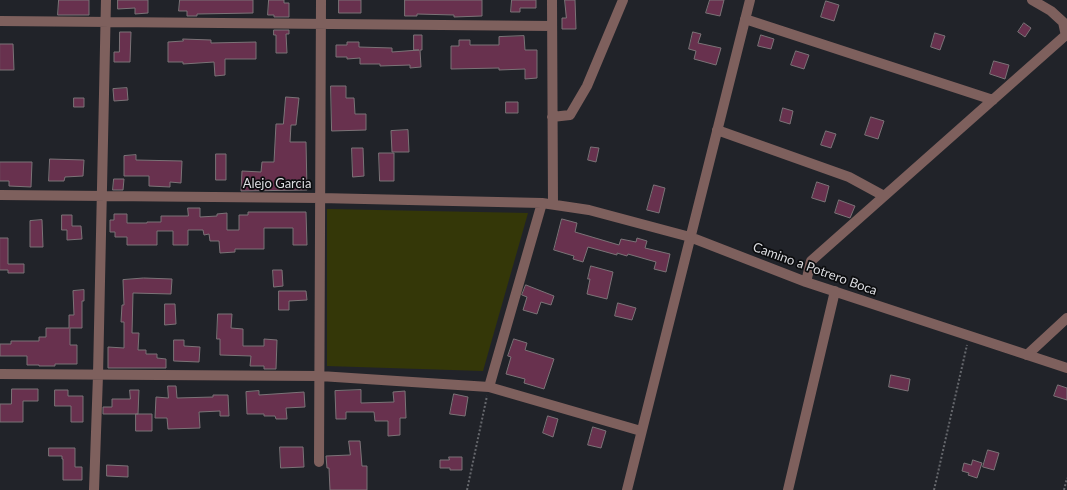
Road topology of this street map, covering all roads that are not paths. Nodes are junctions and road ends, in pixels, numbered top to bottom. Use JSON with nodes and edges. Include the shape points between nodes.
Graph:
{"nodes":[{"id":1,"x":106,"y":0,"type":"edge"},
{"id":2,"x":321,"y":0,"type":"edge"},
{"id":3,"x":552,"y":0,"type":"edge"},
{"id":4,"x":623,"y":0,"type":"edge"},
{"id":5,"x":750,"y":0,"type":"edge"},
{"id":6,"x":1032,"y":0,"type":"edge"},
{"id":7,"x":745,"y":19,"type":"junction"},
{"id":8,"x":0,"y":21,"type":"edge"},
{"id":9,"x":105,"y":21,"type":"junction"},
{"id":10,"x":321,"y":23,"type":"junction"},
{"id":11,"x":552,"y":26,"type":"junction"},
{"id":12,"x":1066,"y":35,"type":"edge"},
{"id":13,"x":993,"y":100,"type":"junction"},
{"id":14,"x":552,"y":117,"type":"junction"},
{"id":15,"x":717,"y":130,"type":"junction"},
{"id":16,"x":0,"y":195,"type":"edge"},
{"id":17,"x":102,"y":196,"type":"junction"},
{"id":18,"x":884,"y":196,"type":"junction"},
{"id":19,"x":320,"y":198,"type":"junction"},
{"id":20,"x":542,"y":203,"type":"junction"},
{"id":21,"x":553,"y":204,"type":"junction"},
{"id":22,"x":690,"y":237,"type":"junction"},
{"id":23,"x":806,"y":282,"type":"junction"},
{"id":24,"x":835,"y":291,"type":"junction"},
{"id":25,"x":1067,"y":318,"type":"edge"},
{"id":26,"x":1026,"y":355,"type":"junction"},
{"id":27,"x":1067,"y":368,"type":"edge"},
{"id":28,"x":0,"y":374,"type":"edge"},
{"id":29,"x":98,"y":375,"type":"junction"},
{"id":30,"x":320,"y":376,"type":"junction"},
{"id":31,"x":489,"y":387,"type":"junction"},
{"id":32,"x":642,"y":431,"type":"junction"},
{"id":33,"x":319,"y":462,"type":"dead end"},
{"id":34,"x":94,"y":490,"type":"edge"},
{"id":35,"x":627,"y":490,"type":"edge"},
{"id":36,"x":788,"y":490,"type":"edge"}],
"edges":[{"from":1,"to":9,"type":"street"},
{"from":2,"to":10,"type":"street"},
{"from":3,"to":11,"type":"street"},
{"from":4,"to":14,"type":"street","via":[[584,92],[570,115]]},
{"from":5,"to":7,"type":"street"},
{"from":6,"to":12,"type":"street","via":[[1051,10],[1063,22]]},
{"from":7,"to":13,"type":"street"},
{"from":7,"to":15,"type":"street"},
{"from":8,"to":9,"type":"street"},
{"from":9,"to":10,"type":"street"},
{"from":9,"to":17,"type":"street"},
{"from":10,"to":11,"type":"street"},
{"from":10,"to":19,"type":"street"},
{"from":11,"to":14,"type":"street"},
{"from":12,"to":13,"type":"street"},
{"from":13,"to":18,"type":"street"},
{"from":14,"to":21,"type":"street"},
{"from":15,"to":18,"type":"street","via":[[849,177]]},
{"from":15,"to":22,"type":"street"},
{"from":16,"to":17,"type":"street","name":"Alejo Garcia"},
{"from":17,"to":19,"type":"street","name":"Alejo Garcia"},
{"from":17,"to":29,"type":"street"},
{"from":18,"to":23,"type":"street","via":[[811,261]]},
{"from":19,"to":20,"type":"street","name":"Alejo Garcia"},
{"from":19,"to":30,"type":"street"},
{"from":20,"to":21,"type":"street","name":"Alejo Garcia"},
{"from":20,"to":31,"type":"street"},
{"from":21,"to":22,"type":"street","name":"Camino a Potrero Boca","via":[[589,210]]},
{"from":22,"to":23,"type":"street","name":"Camino a Potrero Boca"},
{"from":22,"to":32,"type":"street"},
{"from":23,"to":24,"type":"street","name":"Camino a Potrero Boca"},
{"from":24,"to":26,"type":"street","name":"Camino a Potrero Boca"},
{"from":24,"to":36,"type":"street"},
{"from":25,"to":26,"type":"street"},
{"from":26,"to":27,"type":"street","name":"Camino a Potrero Boca"},
{"from":28,"to":29,"type":"street"},
{"from":29,"to":30,"type":"street"},
{"from":29,"to":34,"type":"street"},
{"from":30,"to":31,"type":"street"},
{"from":30,"to":33,"type":"street"},
{"from":31,"to":32,"type":"street"},
{"from":32,"to":35,"type":"street"}]}
